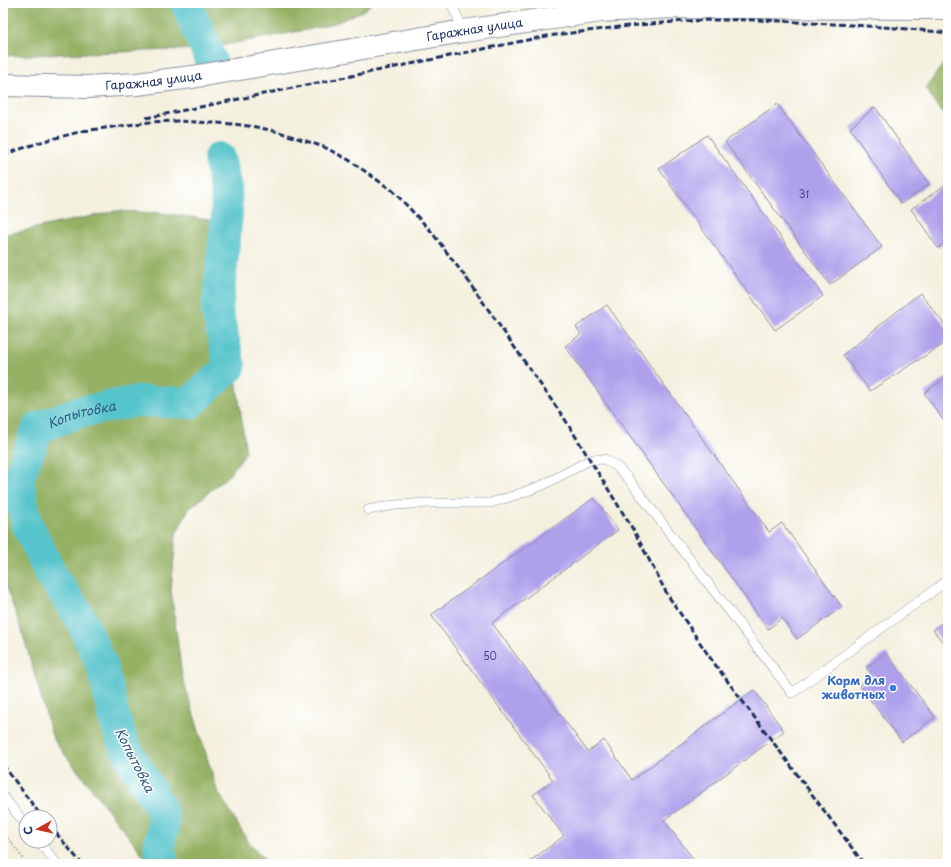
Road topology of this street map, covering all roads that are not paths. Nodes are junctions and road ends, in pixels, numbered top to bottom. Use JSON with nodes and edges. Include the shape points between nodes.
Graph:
{"nodes":[{"id":1,"x":451,"y":3,"type":"edge"},
{"id":2,"x":948,"y":8,"type":"edge"},
{"id":3,"x":464,"y":31,"type":"junction"},
{"id":4,"x":3,"y":85,"type":"edge"},
{"id":5,"x":368,"y":510,"type":"dead end"},
{"id":6,"x":948,"y":580,"type":"edge"},
{"id":7,"x":3,"y":796,"type":"edge"},
{"id":8,"x":10,"y":806,"type":"junction"},
{"id":9,"x":3,"y":812,"type":"edge"},
{"id":10,"x":18,"y":816,"type":"edge"},
{"id":11,"x":45,"y":849,"type":"edge"},
{"id":12,"x":57,"y":864,"type":"edge"}],
"edges":[{"from":1,"to":3,"type":"lane"},
{"from":2,"to":3,"type":"street","name":"Гаражная улица","via":[[672,7],[601,11]]},
{"from":3,"to":4,"type":"street","name":"Гаражная улица","via":[[137,84],[87,87]]},
{"from":5,"to":6,"type":"lane","via":[[429,503],[490,503],[543,485],[590,460],[604,459],[627,477],[792,694]]},
{"from":7,"to":8,"type":"lane"},
{"from":8,"to":9,"type":"lane"},
{"from":8,"to":10,"type":"lane"},
{"from":11,"to":12,"type":"lane"}]}
